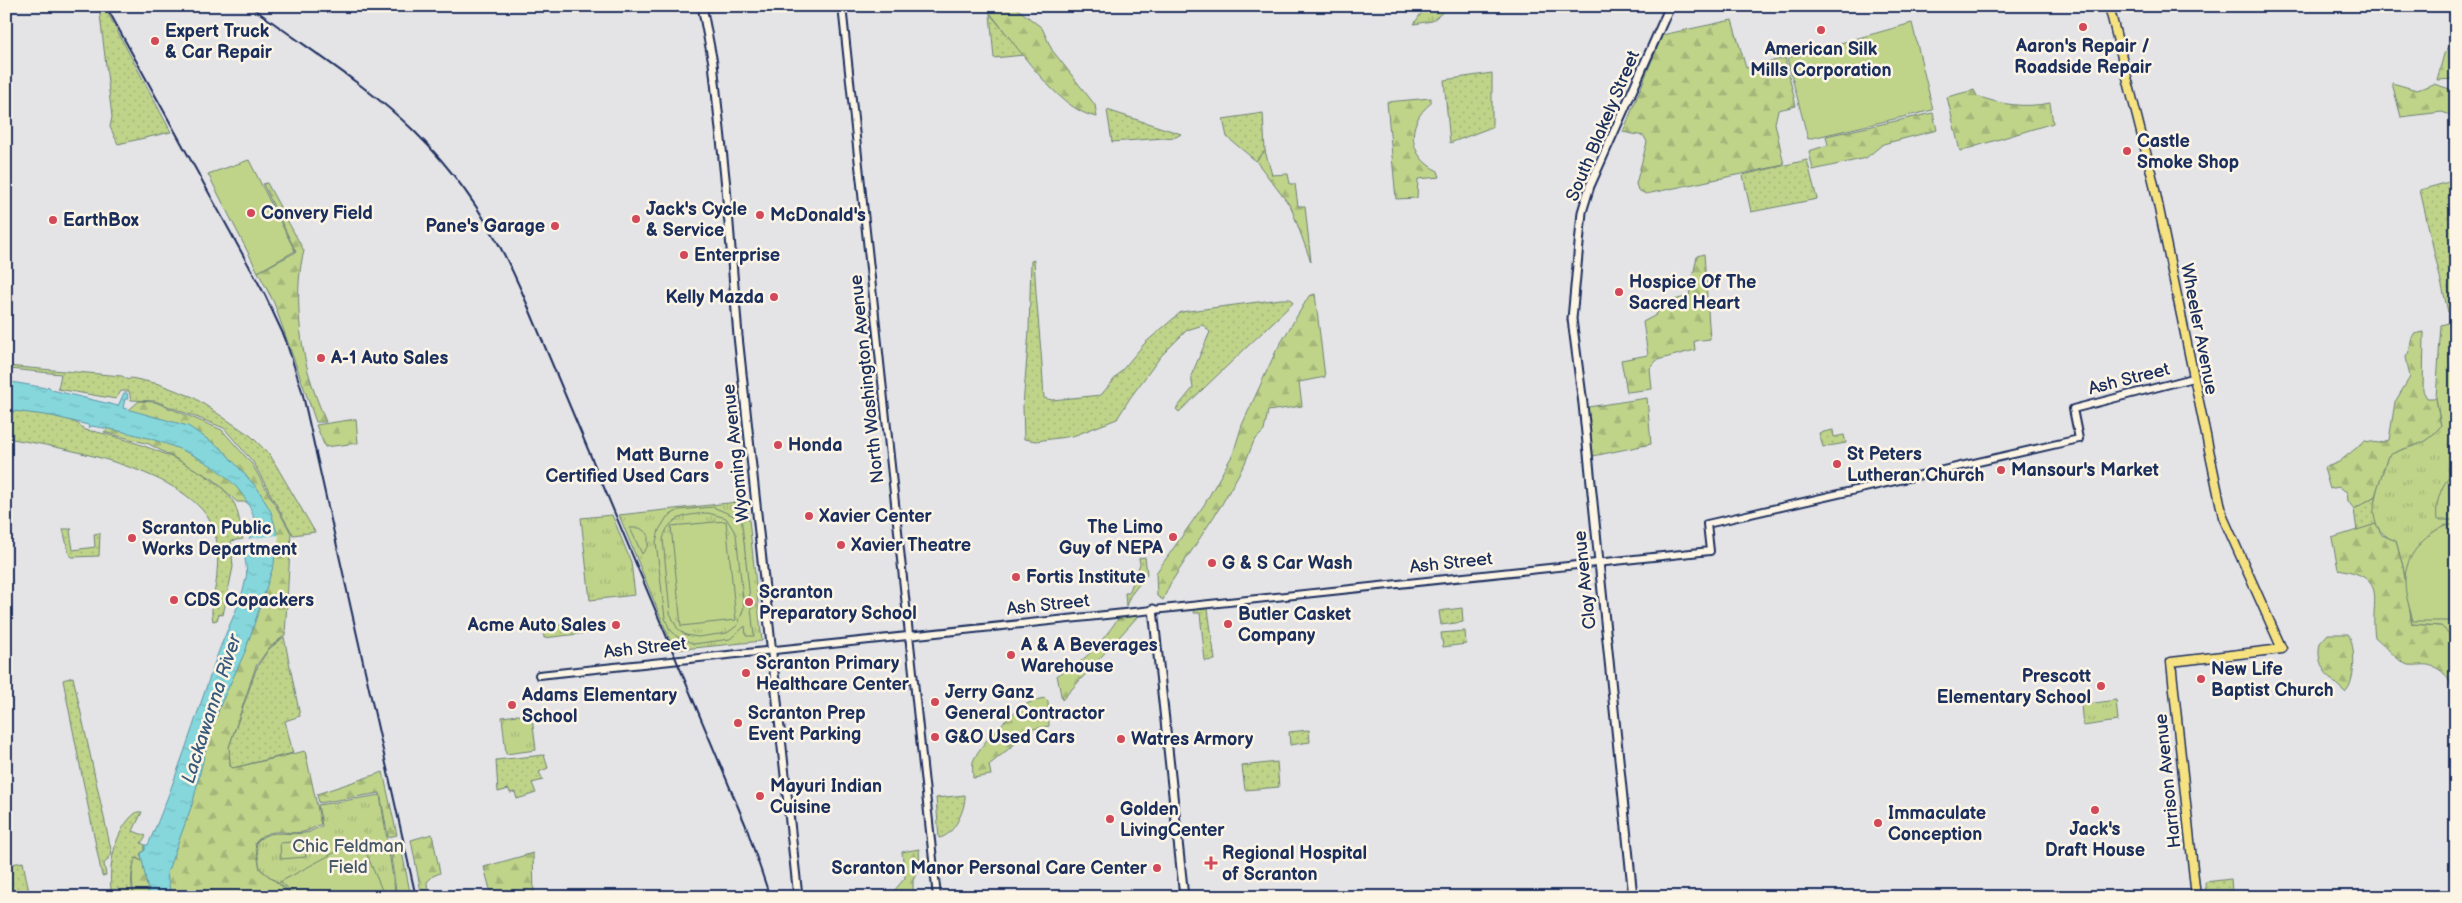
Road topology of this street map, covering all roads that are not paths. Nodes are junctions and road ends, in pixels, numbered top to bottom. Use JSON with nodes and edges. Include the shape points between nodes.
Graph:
{"nodes":[{"id":1,"x":702,"y":6,"type":"edge"},
{"id":2,"x":842,"y":6,"type":"edge"},
{"id":3,"x":1670,"y":6,"type":"edge"},
{"id":4,"x":2110,"y":6,"type":"edge"},
{"id":5,"x":1576,"y":260,"type":"joint"},
{"id":6,"x":2194,"y":378,"type":"junction"},
{"id":7,"x":1598,"y":561,"type":"junction"},
{"id":8,"x":1153,"y":609,"type":"junction"},
{"id":9,"x":909,"y":636,"type":"junction"},
{"id":10,"x":772,"y":651,"type":"junction"},
{"id":11,"x":2171,"y":662,"type":"joint"},
{"id":12,"x":539,"y":675,"type":"dead end"},
{"id":13,"x":798,"y":897,"type":"edge"},
{"id":14,"x":937,"y":897,"type":"edge"},
{"id":15,"x":1184,"y":897,"type":"edge"},
{"id":16,"x":1633,"y":897,"type":"edge"},
{"id":17,"x":2196,"y":897,"type":"edge"}],
"edges":[{"from":1,"to":10,"type":"main road","name":"Wyoming Avenue","via":[[712,53]]},
{"from":2,"to":9,"type":"street","name":"North Washington Avenue"},
{"from":3,"to":5,"type":"main road","name":"South Blakely Street","via":[[1590,186],[1582,212]]},
{"from":4,"to":6,"type":"main road","name":"Wheeler Avenue","via":[[2153,180]]},
{"from":5,"to":7,"type":"main road","name":"Clay Avenue","via":[[1572,319]]},
{"from":6,"to":7,"type":"street","name":"Ash Street","via":[[2072,409],[2079,439],[1707,524],[1710,550]]},
{"from":6,"to":11,"type":"main road","name":"Wheeler Avenue","via":[[2224,522],[2282,649]]},
{"from":7,"to":8,"type":"street","name":"Ash Street"},
{"from":7,"to":16,"type":"main road","name":"Clay Avenue"},
{"from":8,"to":9,"type":"street","name":"Ash Street"},
{"from":8,"to":15,"type":"main road"},
{"from":9,"to":10,"type":"street","name":"Ash Street"},
{"from":9,"to":14,"type":"street","name":"North Washington Avenue"},
{"from":10,"to":12,"type":"street","name":"Ash Street"},
{"from":10,"to":13,"type":"main road","name":"Wyoming Avenue"},
{"from":11,"to":17,"type":"main road","name":"Harrison Avenue"}]}
